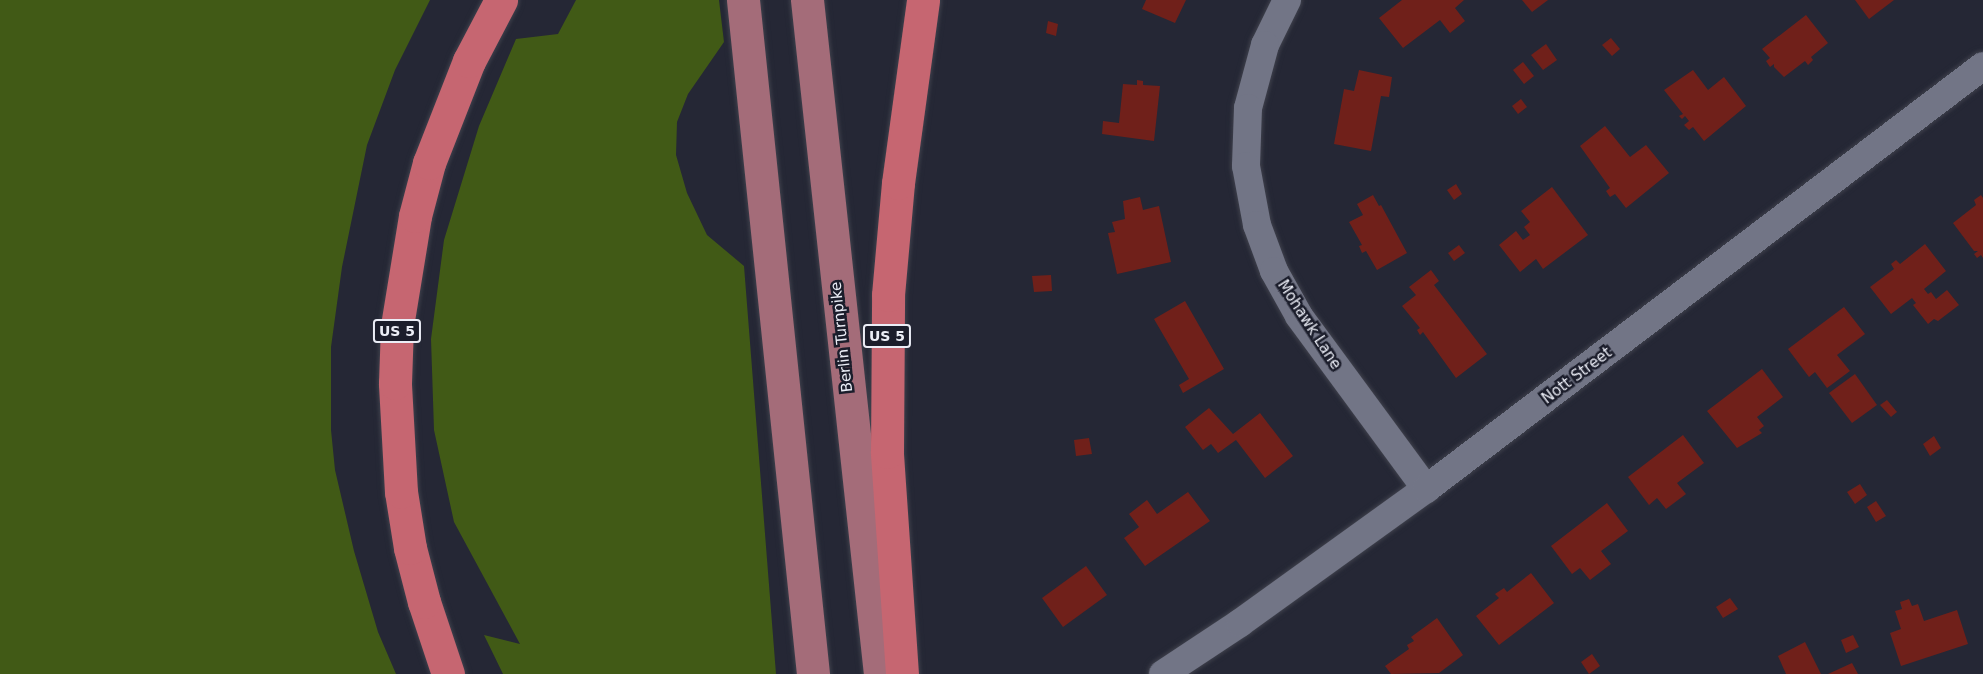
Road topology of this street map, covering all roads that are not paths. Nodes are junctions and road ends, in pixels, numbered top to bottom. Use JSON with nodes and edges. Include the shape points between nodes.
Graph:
{"nodes":[{"id":1,"x":501,"y":0,"type":"edge"},
{"id":2,"x":743,"y":0,"type":"edge"},
{"id":3,"x":807,"y":0,"type":"edge"},
{"id":4,"x":923,"y":0,"type":"edge"},
{"id":5,"x":1287,"y":0,"type":"edge"},
{"id":6,"x":1983,"y":66,"type":"edge"},
{"id":7,"x":1426,"y":489,"type":"junction"},
{"id":8,"x":1174,"y":671,"type":"edge"},
{"id":9,"x":448,"y":674,"type":"edge"},
{"id":10,"x":813,"y":674,"type":"edge"},
{"id":11,"x":880,"y":674,"type":"edge"},
{"id":12,"x":902,"y":674,"type":"edge"}],
"edges":[{"from":1,"to":9,"type":"highway","number":"US 5","via":[[465,70],[429,163],[413,227],[397,326],[395,383],[401,492],[410,548]]},
{"from":2,"to":10,"type":"main road"},
{"from":3,"to":11,"type":"main road","name":"Berlin Turnpike"},
{"from":4,"to":12,"type":"highway","number":"US 5","via":[[898,183],[888,294],[887,452]]},
{"from":5,"to":7,"type":"street","name":"Mohawk Lane","via":[[1265,45],[1248,108],[1246,166],[1257,225],[1279,282],[1299,316]]},
{"from":6,"to":7,"type":"street","name":"Nott Street"},
{"from":7,"to":8,"type":"street","name":"Nott Street"}]}
